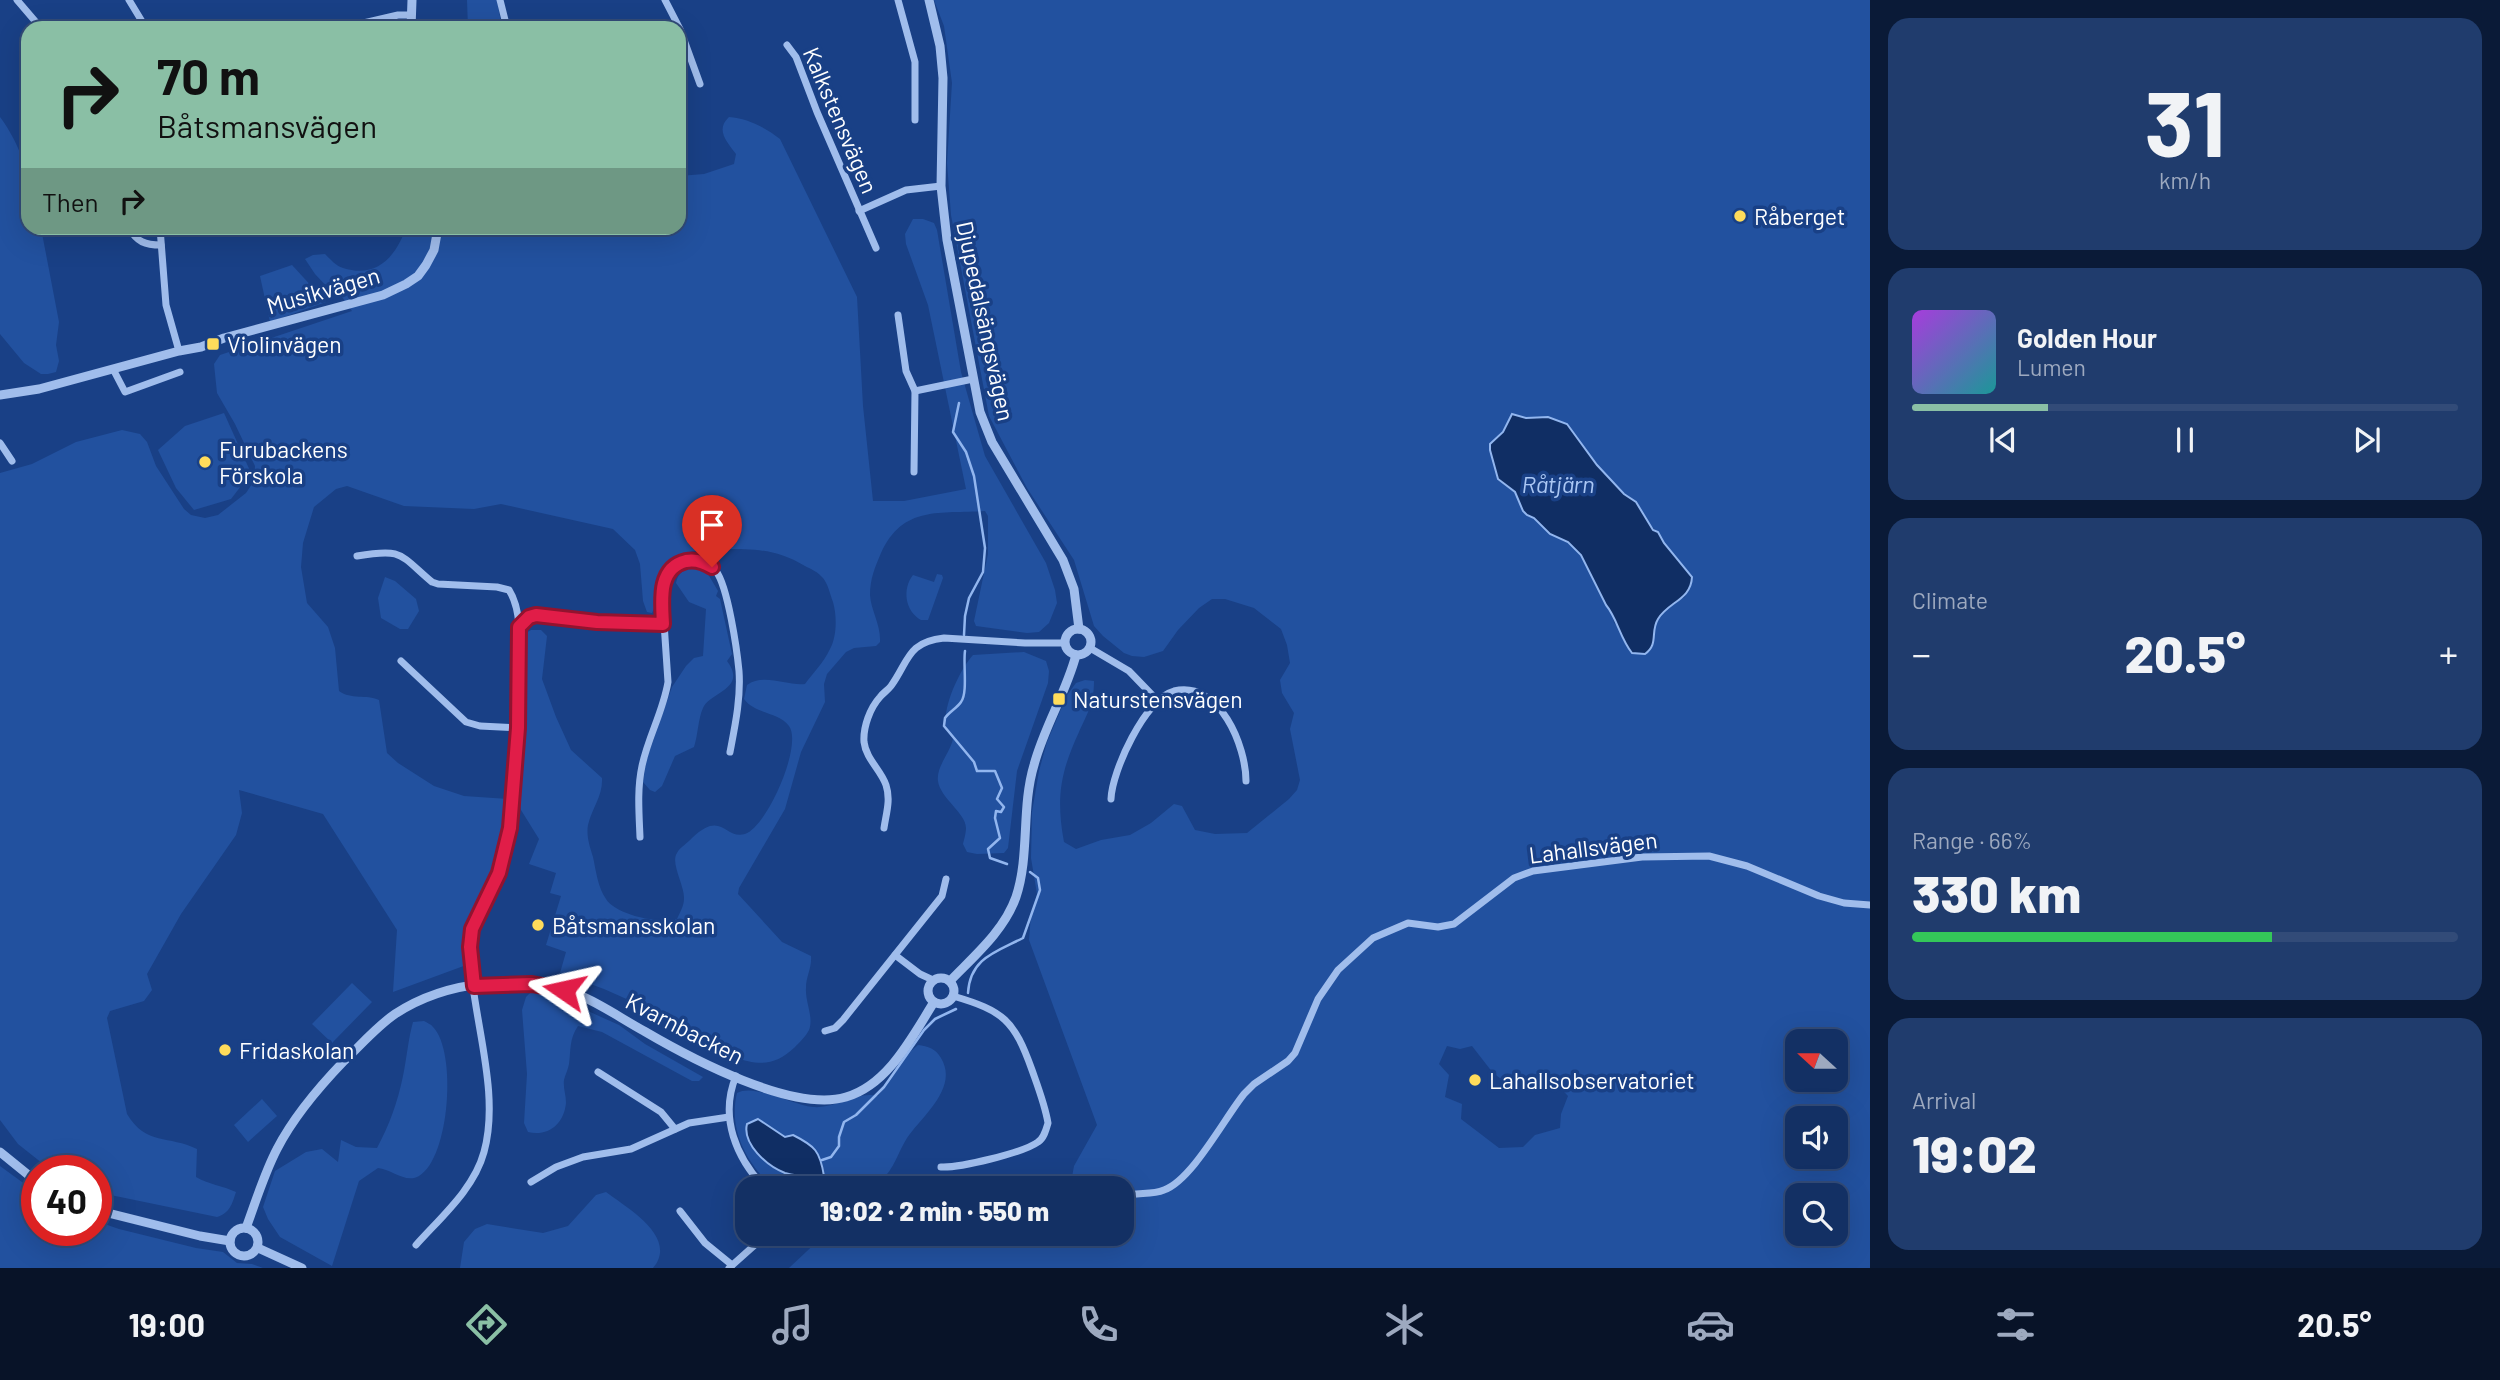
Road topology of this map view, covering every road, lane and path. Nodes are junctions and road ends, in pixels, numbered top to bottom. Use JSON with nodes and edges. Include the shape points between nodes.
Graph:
{"nodes":[{"id":1,"x":17,"y":0,"type":"edge"},
{"id":2,"x":129,"y":0,"type":"edge"},
{"id":3,"x":412,"y":0,"type":"edge"},
{"id":4,"x":500,"y":0,"type":"edge"},
{"id":5,"x":665,"y":0,"type":"edge"},
{"id":6,"x":898,"y":0,"type":"edge"},
{"id":7,"x":929,"y":0,"type":"edge"},
{"id":8,"x":411,"y":15,"type":"junction"},
{"id":9,"x":35,"y":21,"type":"edge"},
{"id":10,"x":142,"y":21,"type":"edge"},
{"id":11,"x":372,"y":21,"type":"edge"},
{"id":12,"x":411,"y":21,"type":"edge"},
{"id":13,"x":505,"y":21,"type":"edge"},
{"id":14,"x":676,"y":21,"type":"edge"},
{"id":15,"x":787,"y":45,"type":"dead end"},
{"id":16,"x":686,"y":46,"type":"edge"},
{"id":17,"x":700,"y":84,"type":"dead end"},
{"id":18,"x":915,"y":120,"type":"dead end"},
{"id":19,"x":941,"y":186,"type":"junction"},
{"id":20,"x":859,"y":211,"type":"junction"},
{"id":21,"x":135,"y":235,"type":"edge"},
{"id":22,"x":160,"y":235,"type":"edge"},
{"id":23,"x":437,"y":235,"type":"edge"},
{"id":24,"x":161,"y":246,"type":"junction"},
{"id":25,"x":876,"y":248,"type":"dead end"},
{"id":26,"x":898,"y":315,"type":"dead end"},
{"id":27,"x":179,"y":351,"type":"junction"},
{"id":28,"x":113,"y":369,"type":"junction"},
{"id":29,"x":180,"y":372,"type":"dead end"},
{"id":30,"x":973,"y":379,"type":"junction"},
{"id":31,"x":915,"y":391,"type":"junction"},
{"id":32,"x":0,"y":395,"type":"edge"},
{"id":33,"x":0,"y":443,"type":"edge"},
{"id":34,"x":12,"y":461,"type":"dead end"},
{"id":35,"x":914,"y":472,"type":"dead end"},
{"id":36,"x":357,"y":556,"type":"dead end"},
{"id":37,"x":663,"y":624,"type":"junction"},
{"id":38,"x":519,"y":627,"type":"junction"},
{"id":39,"x":1079,"y":629,"type":"junction"},
{"id":40,"x":1065,"y":643,"type":"junction"},
{"id":41,"x":1090,"y":648,"type":"junction"},
{"id":42,"x":1076,"y":655,"type":"junction"},
{"id":43,"x":401,"y":662,"type":"dead end"},
{"id":44,"x":1157,"y":700,"type":"junction"},
{"id":45,"x":518,"y":728,"type":"junction"},
{"id":46,"x":730,"y":752,"type":"dead end"},
{"id":47,"x":1246,"y":781,"type":"dead end"},
{"id":48,"x":1111,"y":799,"type":"dead end"},
{"id":49,"x":884,"y":828,"type":"dead end"},
{"id":50,"x":640,"y":837,"type":"dead end"},
{"id":51,"x":946,"y":879,"type":"dead end"},
{"id":52,"x":1870,"y":905,"type":"edge"},
{"id":53,"x":895,"y":955,"type":"junction"},
{"id":54,"x":933,"y":980,"type":"junction"},
{"id":55,"x":950,"y":981,"type":"junction"},
{"id":56,"x":474,"y":986,"type":"junction"},
{"id":57,"x":953,"y":996,"type":"junction"},
{"id":58,"x":934,"y":1002,"type":"junction"},
{"id":59,"x":825,"y":1031,"type":"dead end"},
{"id":60,"x":598,"y":1072,"type":"dead end"},
{"id":61,"x":736,"y":1076,"type":"junction"},
{"id":62,"x":729,"y":1117,"type":"junction"},
{"id":63,"x":676,"y":1129,"type":"junction"},
{"id":64,"x":0,"y":1152,"type":"edge"},
{"id":65,"x":940,"y":1167,"type":"dead end"},
{"id":66,"x":21,"y":1169,"type":"edge"},
{"id":67,"x":756,"y":1176,"type":"edge"},
{"id":68,"x":531,"y":1182,"type":"dead end"},
{"id":69,"x":1134,"y":1193,"type":"edge"},
{"id":70,"x":680,"y":1211,"type":"dead end"},
{"id":71,"x":112,"y":1214,"type":"edge"},
{"id":72,"x":246,"y":1228,"type":"junction"},
{"id":73,"x":230,"y":1241,"type":"junction"},
{"id":74,"x":415,"y":1245,"type":"dead end"},
{"id":75,"x":754,"y":1246,"type":"edge"},
{"id":76,"x":258,"y":1248,"type":"junction"},
{"id":77,"x":730,"y":1267,"type":"edge"},
{"id":78,"x":302,"y":1268,"type":"edge"}],
"edges":[{"from":1,"to":9,"type":"street"},
{"from":2,"to":10,"type":"street"},
{"from":3,"to":8,"type":"street"},
{"from":4,"to":13,"type":"street"},
{"from":5,"to":14,"type":"street"},
{"from":6,"to":18,"type":"street","via":[[915,62]]},
{"from":7,"to":19,"type":"street","name":"Djupedalsängsvägen","via":[[943,78]]},
{"from":8,"to":11,"type":"street"},
{"from":8,"to":12,"type":"street"},
{"from":15,"to":20,"type":"street","name":"Kalkstensvägen"},
{"from":16,"to":17,"type":"street"},
{"from":19,"to":20,"type":"street","name":"Kalkstensvägen","via":[[906,190]]},
{"from":19,"to":30,"type":"street","name":"Djupedalsängsvägen"},
{"from":20,"to":25,"type":"street","name":"Kalkstensvägen"},
{"from":21,"to":24,"type":"street","via":[[140,242]]},
{"from":22,"to":24,"type":"street"},
{"from":23,"to":27,"type":"street","name":"Musikvägen","via":[[434,250],[418,276],[383,295],[216,337]]},
{"from":24,"to":27,"type":"street","via":[[166,305]]},
{"from":26,"to":31,"type":"street","via":[[906,371]]},
{"from":27,"to":28,"type":"street","name":"Musikvägen"},
{"from":28,"to":29,"type":"street","via":[[125,392]]},
{"from":28,"to":32,"type":"street","name":"Musikvägen"},
{"from":30,"to":31,"type":"street"},
{"from":30,"to":39,"type":"street","name":"Djupedalsängsvägen","via":[[992,442],[1072,580]]},
{"from":31,"to":35,"type":"street"},
{"from":33,"to":34,"type":"street"},
{"from":36,"to":38,"type":"street","via":[[399,554],[438,584],[509,590]]},
{"from":37,"to":38,"type":"street","via":[[536,615]]},
{"from":37,"to":46,"type":"street","via":[[662,593],[670,570],[692,560],[712,567],[723,588],[739,672]]},
{"from":37,"to":50,"type":"street","via":[[668,682],[642,765]]},
{"from":38,"to":45,"type":"street"},
{"from":39,"to":40,"type":"street","via":[[1069,633]]},
{"from":39,"to":41,"type":"street","via":[[1090,636]]},
{"from":40,"to":42,"type":"street"},
{"from":40,"to":49,"type":"street","via":[[944,638],[932,639],[912,651],[876,703],[865,730],[865,747],[887,786]]},
{"from":41,"to":42,"type":"street"},
{"from":41,"to":44,"type":"street","via":[[1129,671]]},
{"from":42,"to":55,"type":"street","via":[[1033,767],[1015,898],[995,933]]},
{"from":43,"to":45,"type":"street","via":[[467,722]]},
{"from":44,"to":47,"type":"street","via":[[1182,691],[1204,696],[1213,704],[1236,733],[1246,762]]},
{"from":44,"to":48,"type":"street","via":[[1115,775]]},
{"from":45,"to":56,"type":"street","via":[[508,844],[472,929]]},
{"from":51,"to":53,"type":"street","via":[[942,896]]},
{"from":52,"to":69,"type":"street","name":"Lahallsvägen","via":[[1819,896],[1747,866],[1709,856],[1642,857],[1532,871],[1514,878],[1454,924],[1408,923],[1373,938],[1338,970],[1318,999],[1295,1053],[1244,1094],[1183,1177],[1166,1190]]},
{"from":53,"to":54,"type":"street"},
{"from":53,"to":59,"type":"street","via":[[843,1020]]},
{"from":54,"to":55,"type":"street","via":[[942,977]]},
{"from":54,"to":58,"type":"street","via":[[928,991]]},
{"from":55,"to":57,"type":"street"},
{"from":56,"to":61,"type":"street","name":"Kvarnbacken","via":[[532,984],[580,996]]},
{"from":56,"to":72,"type":"street","name":"Kvarnbacken","via":[[429,998],[394,1015],[337,1069],[304,1106],[278,1147]]},
{"from":56,"to":74,"type":"street","via":[[489,1108],[484,1151],[462,1193]]},
{"from":57,"to":58,"type":"street","via":[[945,1003]]},
{"from":57,"to":65,"type":"street","via":[[989,1008],[1016,1031],[1048,1123],[1040,1141],[1028,1147]]},
{"from":58,"to":61,"type":"street","name":"Kvarnbacken","via":[[887,1072],[847,1097],[810,1100]]},
{"from":60,"to":63,"type":"street","via":[[661,1112]]},
{"from":61,"to":62,"type":"street","via":[[729,1094]]},
{"from":62,"to":63,"type":"street"},
{"from":62,"to":67,"type":"street","via":[[741,1157]]},
{"from":63,"to":68,"type":"street","via":[[631,1149],[562,1164]]},
{"from":64,"to":66,"type":"street"},
{"from":70,"to":77,"type":"street"},
{"from":71,"to":73,"type":"street"},
{"from":72,"to":73,"type":"street","via":[[237,1230]]},
{"from":72,"to":76,"type":"street","via":[[257,1235]]},
{"from":73,"to":76,"type":"street","via":[[233,1251],[242,1257]]},
{"from":75,"to":77,"type":"street"},
{"from":76,"to":78,"type":"street"}]}
